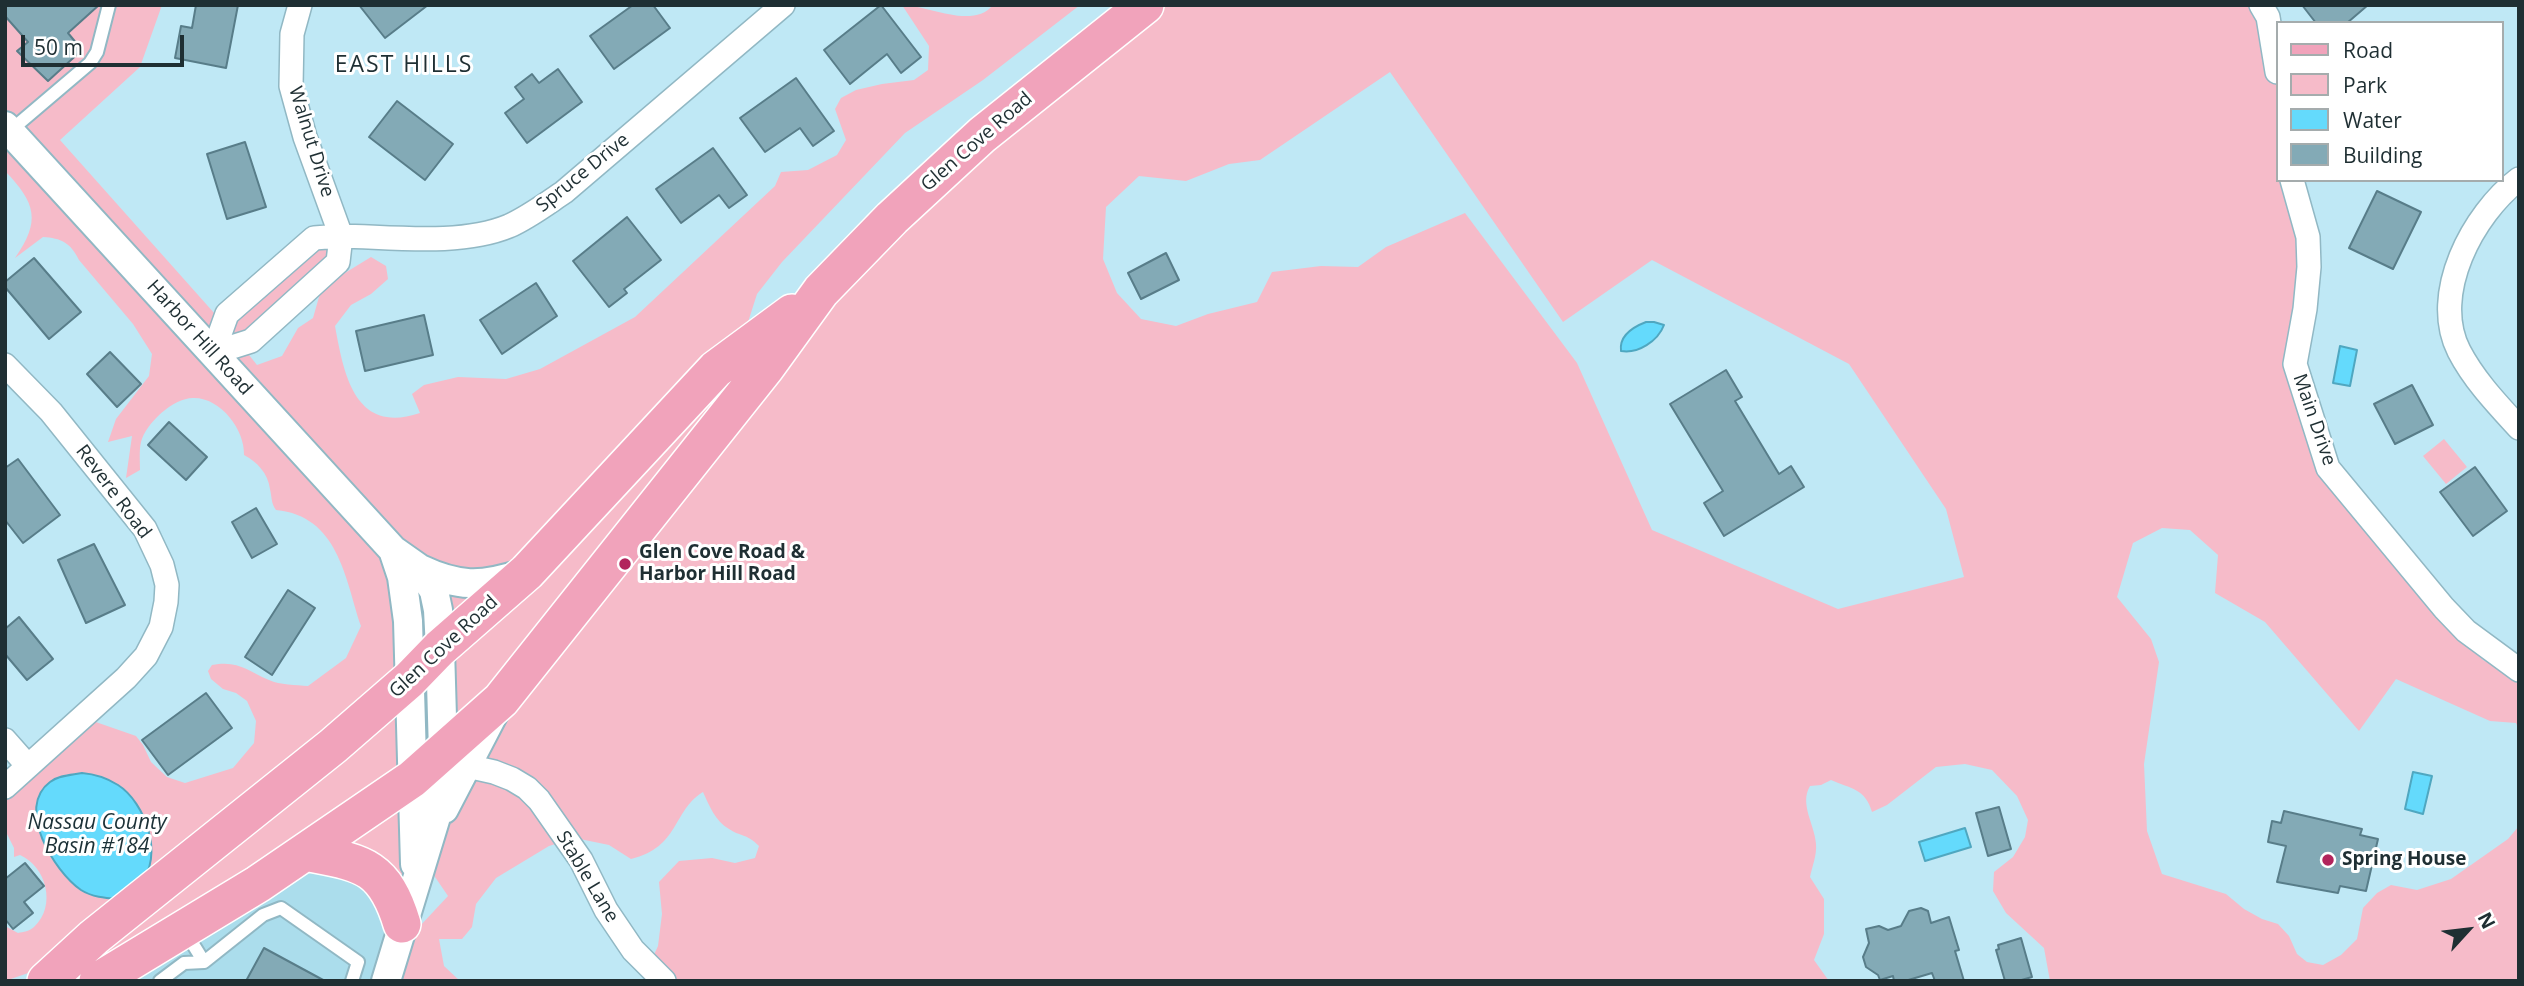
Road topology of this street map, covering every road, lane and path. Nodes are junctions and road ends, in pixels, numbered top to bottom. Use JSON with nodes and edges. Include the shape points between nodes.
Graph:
{"nodes":[{"id":1,"x":109,"y":5,"type":"edge"},
{"id":2,"x":300,"y":5,"type":"edge"},
{"id":3,"x":783,"y":5,"type":"edge"},
{"id":4,"x":1144,"y":5,"type":"edge"},
{"id":5,"x":2261,"y":5,"type":"edge"},
{"id":6,"x":2276,"y":66,"type":"edge"},
{"id":7,"x":8,"y":128,"type":"edge"},
{"id":8,"x":2519,"y":179,"type":"edge"},
{"id":9,"x":2293,"y":182,"type":"edge"},
{"id":10,"x":341,"y":236,"type":"junction"},
{"id":11,"x":821,"y":291,"type":"junction"},
{"id":12,"x":213,"y":353,"type":"junction"},
{"id":13,"x":5,"y":365,"type":"edge"},
{"id":14,"x":2519,"y":428,"type":"edge"},
{"id":15,"x":393,"y":550,"type":"junction"},
{"id":16,"x":420,"y":569,"type":"junction"},
{"id":17,"x":527,"y":572,"type":"junction"},
{"id":18,"x":440,"y":648,"type":"junction"},
{"id":19,"x":2519,"y":670,"type":"edge"},
{"id":20,"x":409,"y":680,"type":"junction"},
{"id":21,"x":5,"y":740,"type":"edge"},
{"id":22,"x":455,"y":759,"type":"junction"},
{"id":23,"x":28,"y":766,"type":"junction"},
{"id":24,"x":412,"y":779,"type":"junction"},
{"id":25,"x":5,"y":788,"type":"edge"},
{"id":26,"x":285,"y":874,"type":"junction"},
{"id":27,"x":416,"y":884,"type":"junction"},
{"id":28,"x":281,"y":908,"type":"junction"},
{"id":29,"x":402,"y":924,"type":"junction"},
{"id":30,"x":184,"y":929,"type":"junction"},
{"id":31,"x":204,"y":962,"type":"junction"},
{"id":32,"x":148,"y":972,"type":"edge"},
{"id":33,"x":46,"y":981,"type":"edge"},
{"id":34,"x":99,"y":981,"type":"edge"},
{"id":35,"x":352,"y":981,"type":"edge"},
{"id":36,"x":386,"y":981,"type":"edge"},
{"id":37,"x":664,"y":981,"type":"edge"}],
"edges":[{"from":1,"to":7,"type":"lane","via":[[90,64]]},
{"from":2,"to":10,"type":"street","name":"Walnut Drive","via":[[292,34],[291,86]]},
{"from":3,"to":10,"type":"street","name":"Spruce Drive","via":[[535,213],[475,235]]},
{"from":4,"to":11,"type":"main road","name":"Glen Cove Road","via":[[971,144]]},
{"from":5,"to":6,"type":"street","via":[[2268,17]]},
{"from":7,"to":12,"type":"street","name":"Harbor Hill Road"},
{"from":8,"to":14,"type":"street","via":[[2486,212],[2466,244],[2452,283],[2450,323],[2458,349],[2484,390]]},
{"from":9,"to":19,"type":"street","name":"Main Drive","via":[[2308,237],[2309,267],[2295,364],[2328,468],[2444,608],[2466,631]]},
{"from":10,"to":12,"type":"street","via":[[338,262],[251,341]]},
{"from":10,"to":12,"type":"street","name":"Spruce Drive","via":[[314,238],[227,314]]},
{"from":11,"to":17,"type":"main road","name":"Glen Cove Road","via":[[716,369]]},
{"from":11,"to":22,"type":"main road","name":"Glen Cove Road"},
{"from":12,"to":15,"type":"street","name":"Harbor Hill Road"},
{"from":13,"to":23,"type":"street","name":"Revere Road","via":[[51,412],[145,529],[167,585],[161,627],[146,656]]},
{"from":15,"to":16,"type":"street","name":"Harbor Hill Road"},
{"from":15,"to":20,"type":"street","name":"Harbor Hill Road","via":[[406,597]]},
{"from":16,"to":17,"type":"street","via":[[458,583],[478,584]]},
{"from":16,"to":18,"type":"street","name":"Harbor Hill Road","via":[[435,591]]},
{"from":17,"to":18,"type":"main road","name":"Glen Cove Road"},
{"from":18,"to":20,"type":"main road","name":"Glen Cove Road"},
{"from":18,"to":22,"type":"street","name":"Harbor Hill Road"},
{"from":20,"to":24,"type":"street","name":"Harbor Hill Road"},
{"from":20,"to":33,"type":"main road","name":"Glen Cove Road"},
{"from":21,"to":23,"type":"street"},
{"from":22,"to":24,"type":"main road","name":"Glen Cove Road"},
{"from":22,"to":27,"type":"street","name":"Harbor Hill Road"},
{"from":22,"to":37,"type":"street","name":"Stable Lane","via":[[512,779],[539,800],[581,860],[633,950]]},
{"from":23,"to":25,"type":"street","name":"Revere Road"},
{"from":24,"to":26,"type":"main road","name":"Glen Cove Road"},
{"from":24,"to":27,"type":"street","name":"Harbor Hill Road"},
{"from":26,"to":28,"type":"lane"},
{"from":26,"to":29,"type":"main road","via":[[351,861],[374,873],[388,888]]},
{"from":26,"to":30,"type":"main road","name":"Glen Cove Road"},
{"from":27,"to":29,"type":"street","name":"Harbor Hill Road"},
{"from":28,"to":31,"type":"lane","via":[[263,915]]},
{"from":28,"to":35,"type":"lane","via":[[358,962]]},
{"from":29,"to":36,"type":"street","name":"Harbor Hill Road"},
{"from":30,"to":31,"type":"lane"},
{"from":30,"to":32,"type":"main road","name":"Glen Cove Road"},
{"from":31,"to":32,"type":"lane"},
{"from":32,"to":34,"type":"main road","name":"Glen Cove Road"}]}
